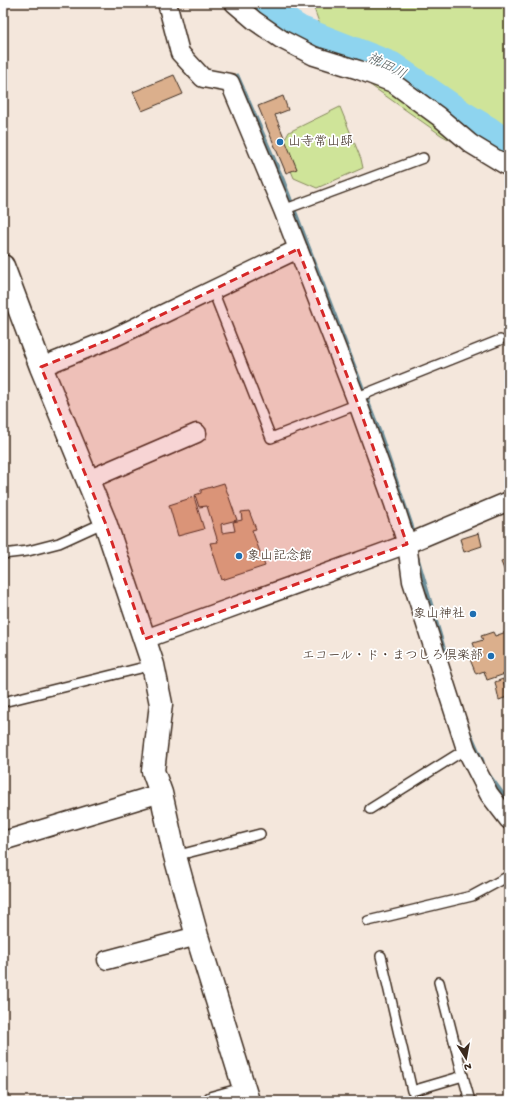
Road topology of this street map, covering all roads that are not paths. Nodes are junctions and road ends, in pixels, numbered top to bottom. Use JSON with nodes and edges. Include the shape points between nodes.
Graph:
{"nodes":[{"id":1,"x":167,"y":3,"type":"edge"},
{"id":2,"x":234,"y":3,"type":"edge"},
{"id":3,"x":423,"y":158,"type":"dead end"},
{"id":4,"x":509,"y":167,"type":"edge"},
{"id":5,"x":283,"y":210,"type":"junction"},
{"id":6,"x":298,"y":249,"type":"junction"},
{"id":7,"x":4,"y":271,"type":"edge"},
{"id":8,"x":213,"y":291,"type":"junction"},
{"id":9,"x":500,"y":340,"type":"dead end"},
{"id":10,"x":42,"y":366,"type":"junction"},
{"id":11,"x":356,"y":401,"type":"junction"},
{"id":12,"x":197,"y":434,"type":"dead end"},
{"id":13,"x":88,"y":480,"type":"junction"},
{"id":14,"x":509,"y":501,"type":"edge"},
{"id":15,"x":105,"y":522,"type":"junction"},
{"id":16,"x":407,"y":544,"type":"junction"},
{"id":17,"x":3,"y":554,"type":"edge"},
{"id":18,"x":145,"y":639,"type":"junction"},
{"id":19,"x":153,"y":665,"type":"junction"},
{"id":20,"x":3,"y":702,"type":"edge"},
{"id":21,"x":466,"y":749,"type":"junction"},
{"id":22,"x":161,"y":793,"type":"junction"},
{"id":23,"x":370,"y":809,"type":"dead end"},
{"id":24,"x":509,"y":820,"type":"edge"},
{"id":25,"x":260,"y":834,"type":"dead end"},
{"id":26,"x":3,"y":841,"type":"edge"},
{"id":27,"x":175,"y":856,"type":"junction"},
{"id":28,"x":509,"y":876,"type":"edge"},
{"id":29,"x":368,"y":921,"type":"dead end"},
{"id":30,"x":197,"y":936,"type":"junction"},
{"id":31,"x":380,"y":956,"type":"dead end"},
{"id":32,"x":107,"y":960,"type":"dead end"},
{"id":33,"x":439,"y":982,"type":"dead end"},
{"id":34,"x":463,"y":1076,"type":"junction"},
{"id":35,"x":246,"y":1096,"type":"edge"},
{"id":36,"x":212,"y":1101,"type":"edge"},
{"id":37,"x":470,"y":1101,"type":"edge"}],
"edges":[{"from":1,"to":5,"type":"street","via":[[180,53],[203,78],[230,83]]},
{"from":2,"to":4,"type":"street","via":[[281,39],[314,56],[393,83],[471,144]]},
{"from":3,"to":5,"type":"lane"},
{"from":5,"to":6,"type":"street"},
{"from":6,"to":8,"type":"street"},
{"from":6,"to":11,"type":"street"},
{"from":7,"to":10,"type":"street"},
{"from":8,"to":10,"type":"street","via":[[113,338]]},
{"from":8,"to":11,"type":"lane","via":[[271,438]]},
{"from":9,"to":11,"type":"lane"},
{"from":10,"to":13,"type":"street"},
{"from":11,"to":16,"type":"street"},
{"from":12,"to":13,"type":"street"},
{"from":13,"to":15,"type":"street"},
{"from":14,"to":16,"type":"street"},
{"from":15,"to":17,"type":"lane","via":[[59,543]]},
{"from":15,"to":18,"type":"street"},
{"from":16,"to":18,"type":"street"},
{"from":16,"to":21,"type":"street","via":[[412,581]]},
{"from":18,"to":19,"type":"street"},
{"from":19,"to":20,"type":"lane"},
{"from":19,"to":22,"type":"street","via":[[161,704],[153,771]]},
{"from":21,"to":23,"type":"lane"},
{"from":21,"to":24,"type":"street","via":[[489,794]]},
{"from":22,"to":26,"type":"street"},
{"from":22,"to":27,"type":"street"},
{"from":25,"to":27,"type":"lane"},
{"from":27,"to":30,"type":"street"},
{"from":28,"to":29,"type":"lane","via":[[472,896]]},
{"from":30,"to":32,"type":"street"},
{"from":30,"to":35,"type":"street"},
{"from":31,"to":34,"type":"lane","via":[[412,1090]]},
{"from":33,"to":34,"type":"lane"},
{"from":34,"to":37,"type":"lane"},
{"from":35,"to":36,"type":"street"}]}
